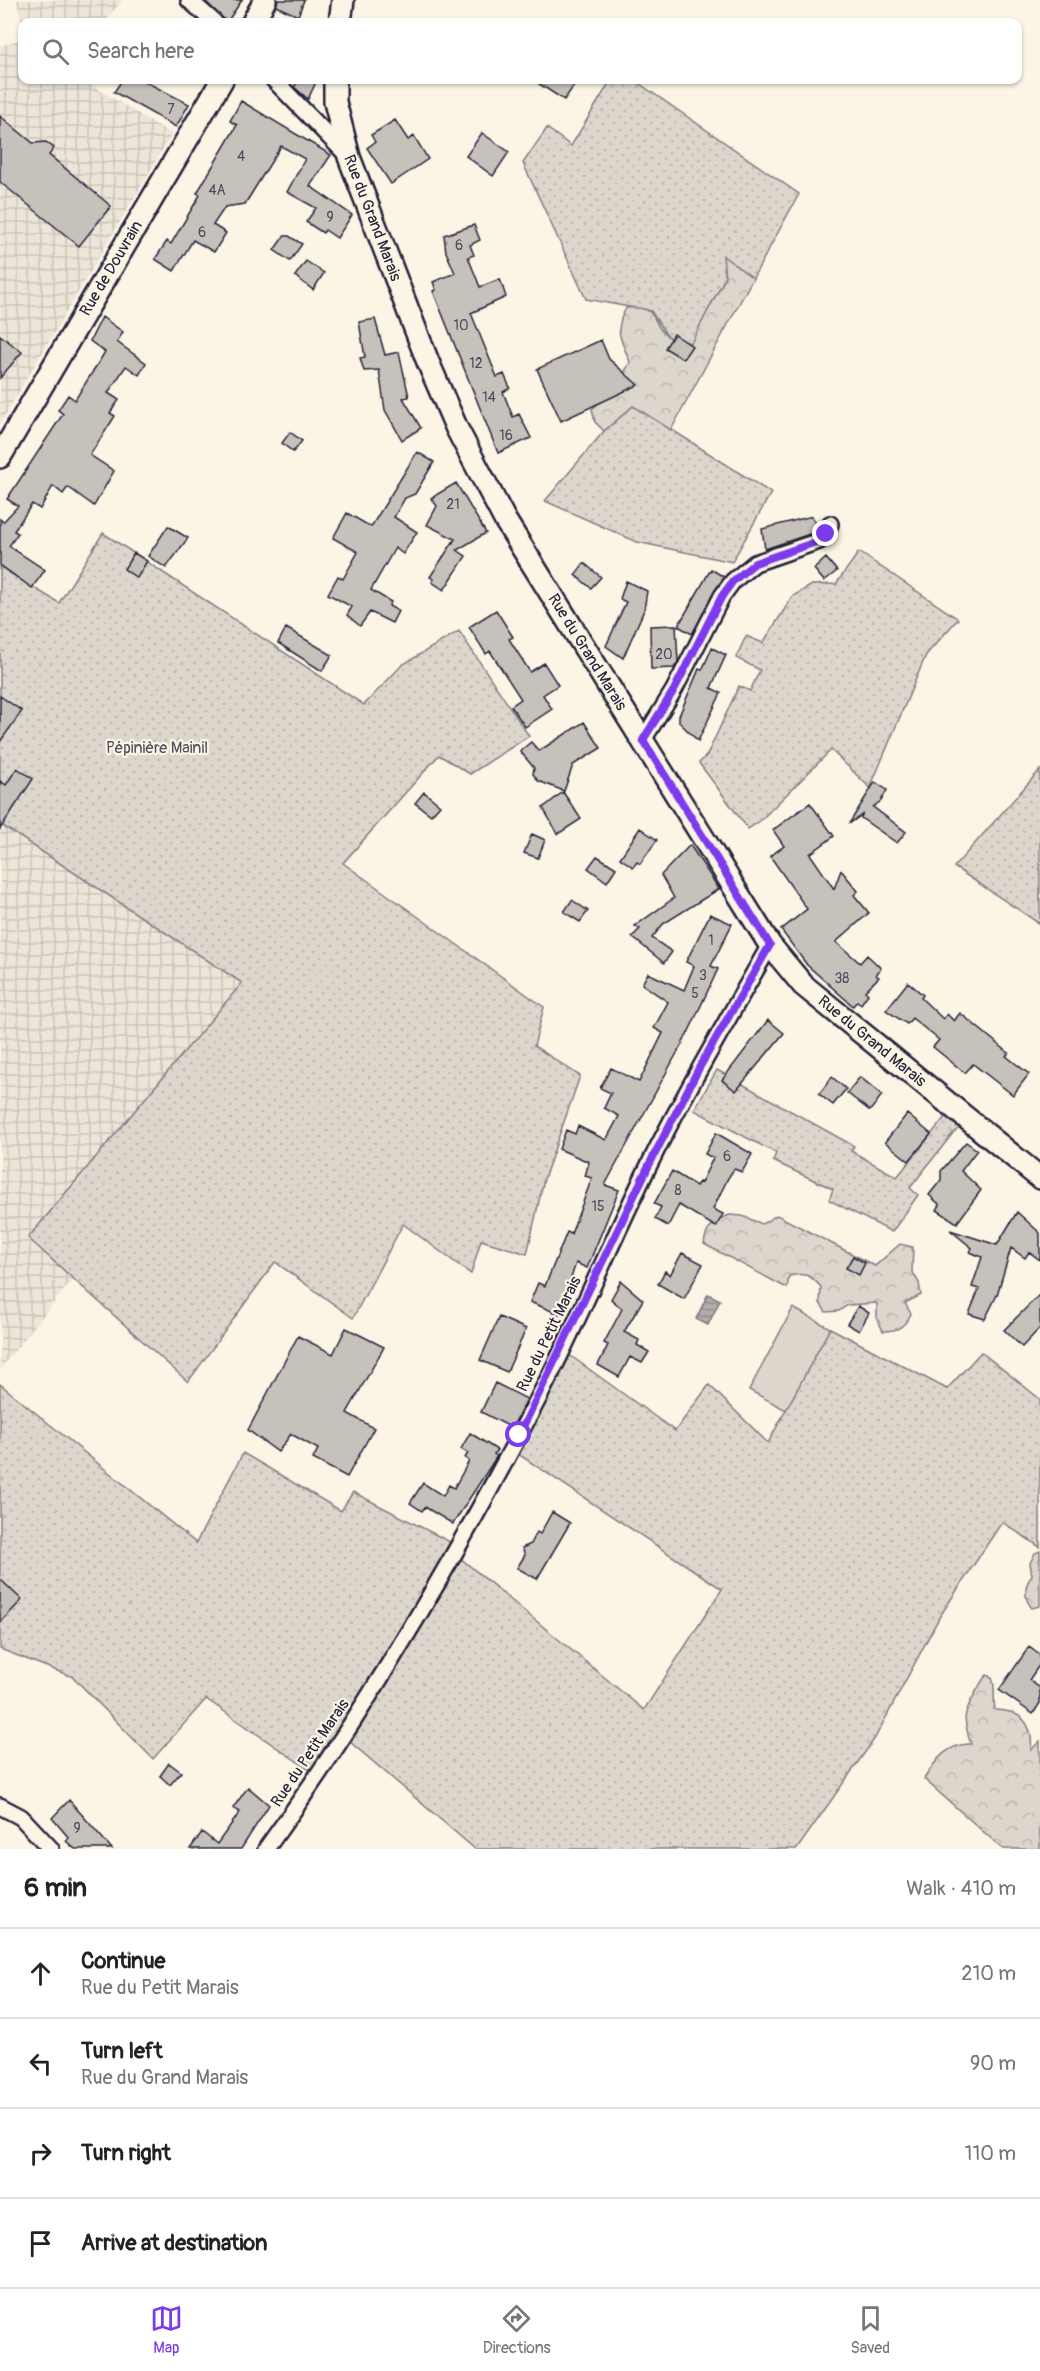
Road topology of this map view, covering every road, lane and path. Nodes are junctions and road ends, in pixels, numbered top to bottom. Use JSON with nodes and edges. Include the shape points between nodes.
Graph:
{"nodes":[{"id":1,"x":189,"y":0,"type":"edge"},
{"id":2,"x":265,"y":0,"type":"edge"},
{"id":3,"x":343,"y":0,"type":"edge"},
{"id":4,"x":209,"y":18,"type":"edge"},
{"id":5,"x":255,"y":18,"type":"edge"},
{"id":6,"x":341,"y":18,"type":"edge"},
{"id":7,"x":220,"y":84,"type":"edge"},
{"id":8,"x":278,"y":84,"type":"edge"},
{"id":9,"x":335,"y":84,"type":"edge"},
{"id":10,"x":349,"y":157,"type":"junction"},
{"id":11,"x":0,"y":457,"type":"edge"},
{"id":12,"x":830,"y":524,"type":"dead end"},
{"id":13,"x":643,"y":740,"type":"junction"},
{"id":14,"x":770,"y":945,"type":"junction"},
{"id":15,"x":1040,"y":1178,"type":"edge"},
{"id":16,"x":0,"y":1806,"type":"edge"},
{"id":17,"x":51,"y":1849,"type":"edge"},
{"id":18,"x":266,"y":1849,"type":"edge"}],
"edges":[{"from":1,"to":4,"type":"street"},
{"from":2,"to":5,"type":"street"},
{"from":3,"to":6,"type":"street"},
{"from":7,"to":11,"type":"street","name":"Rue de Douvrain"},
{"from":8,"to":10,"type":"street"},
{"from":9,"to":10,"type":"street","name":"Rue du Grand Marais","via":[[335,102]]},
{"from":10,"to":13,"type":"street","name":"Rue du Grand Marais","via":[[457,429],[505,520]]},
{"from":12,"to":13,"type":"street","via":[[819,541],[755,563],[733,581]]},
{"from":13,"to":14,"type":"street","name":"Rue du Grand Marais"},
{"from":14,"to":15,"type":"street","name":"Rue du Grand Marais","via":[[803,985]]},
{"from":14,"to":18,"type":"street","name":"Rue du Petit Marais","via":[[699,1068],[540,1396],[463,1539],[348,1733]]},
{"from":16,"to":17,"type":"street","via":[[21,1817]]}]}
